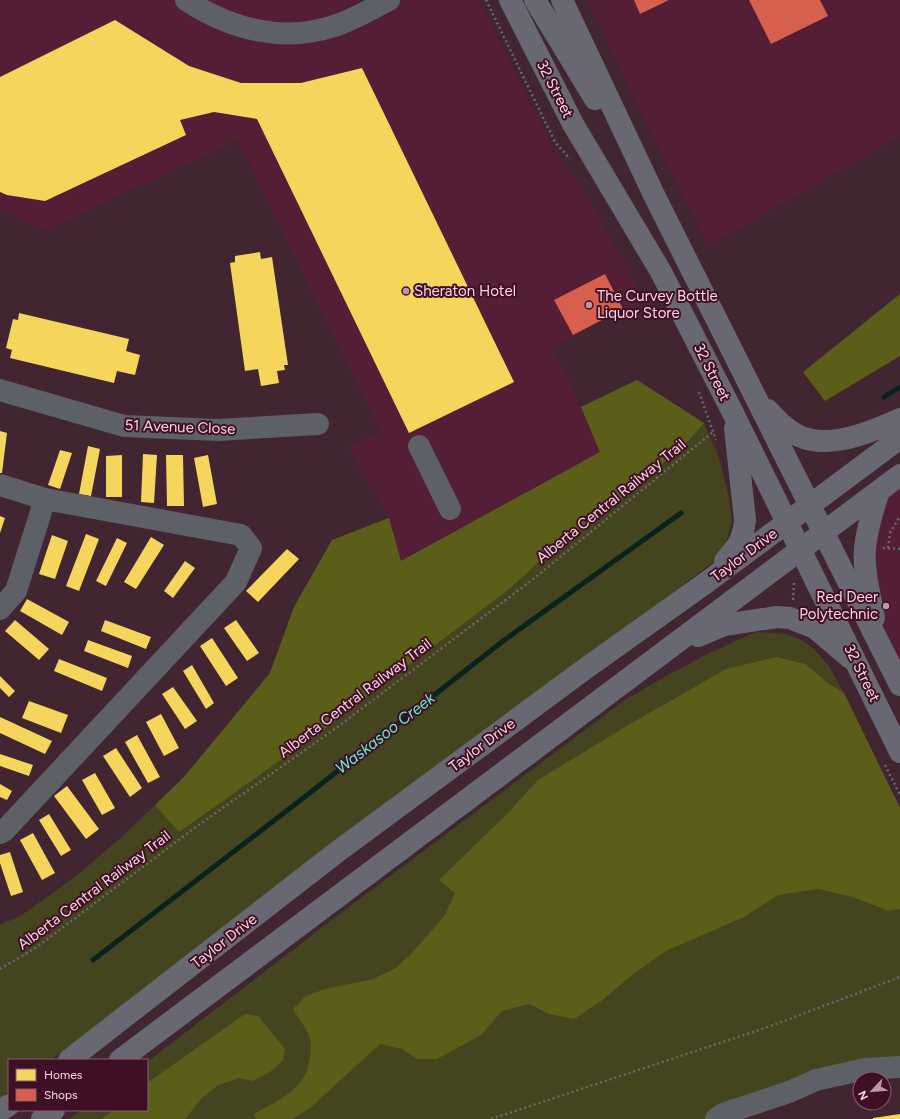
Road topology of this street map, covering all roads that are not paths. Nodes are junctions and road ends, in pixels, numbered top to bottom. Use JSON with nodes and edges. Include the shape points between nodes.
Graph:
{"nodes":[{"id":1,"x":186,"y":0,"type":"edge"},
{"id":2,"x":510,"y":0,"type":"edge"},
{"id":3,"x":535,"y":0,"type":"edge"},
{"id":4,"x":562,"y":0,"type":"edge"},
{"id":5,"x":381,"y":2,"type":"edge"},
{"id":6,"x":654,"y":195,"type":"junction"},
{"id":7,"x":0,"y":390,"type":"edge"},
{"id":8,"x":758,"y":400,"type":"junction"},
{"id":9,"x":733,"y":413,"type":"junction"},
{"id":10,"x":900,"y":418,"type":"edge"},
{"id":11,"x":318,"y":424,"type":"dead end"},
{"id":12,"x":900,"y":438,"type":"edge"},
{"id":13,"x":419,"y":446,"type":"dead end"},
{"id":14,"x":900,"y":475,"type":"edge"},
{"id":15,"x":0,"y":485,"type":"edge"},
{"id":16,"x":879,"y":490,"type":"junction"},
{"id":17,"x":44,"y":499,"type":"junction"},
{"id":18,"x":810,"y":505,"type":"junction"},
{"id":19,"x":450,"y":509,"type":"dead end"},
{"id":20,"x":788,"y":522,"type":"junction"},
{"id":21,"x":823,"y":531,"type":"junction"},
{"id":22,"x":800,"y":549,"type":"junction"},
{"id":23,"x":707,"y":582,"type":"junction"},
{"id":24,"x":0,"y":609,"type":"edge"},
{"id":25,"x":878,"y":641,"type":"junction"},
{"id":26,"x":670,"y":648,"type":"junction"},
{"id":27,"x":860,"y":669,"type":"junction"},
{"id":28,"x":900,"y":685,"type":"edge"},
{"id":29,"x":891,"y":756,"type":"edge"},
{"id":30,"x":0,"y":833,"type":"edge"},
{"id":31,"x":70,"y":1059,"type":"edge"},
{"id":32,"x":121,"y":1059,"type":"edge"},
{"id":33,"x":900,"y":1067,"type":"edge"},
{"id":34,"x":53,"y":1111,"type":"edge"},
{"id":35,"x":42,"y":1119,"type":"edge"},
{"id":36,"x":716,"y":1119,"type":"edge"}],
"edges":[{"from":1,"to":5,"type":"street","via":[[202,11],[234,25],[250,30],[286,34],[336,26]]},
{"from":2,"to":9,"type":"main road","name":"32 Street","via":[[573,124],[661,272]]},
{"from":3,"to":6,"type":"main road"},
{"from":4,"to":6,"type":"main road","name":"32 Street"},
{"from":6,"to":8,"type":"main road","name":"32 Street"},
{"from":7,"to":11,"type":"street","name":"51 Avenue Close","via":[[124,426],[218,430]]},
{"from":8,"to":10,"type":"main road","via":[[784,426],[799,436],[822,442],[870,432]]},
{"from":8,"to":18,"type":"main road","name":"32 Street"},
{"from":9,"to":20,"type":"main road","name":"32 Street"},
{"from":9,"to":23,"type":"main road","via":[[744,520],[743,533],[740,544]]},
{"from":12,"to":18,"type":"main road","name":"Taylor Drive"},
{"from":13,"to":19,"type":"street"},
{"from":14,"to":16,"type":"main road","name":"Taylor Drive"},
{"from":15,"to":17,"type":"street"},
{"from":16,"to":21,"type":"main road","name":"Taylor Drive"},
{"from":16,"to":25,"type":"main road","via":[[868,525],[865,559]]},
{"from":17,"to":24,"type":"street","via":[[16,591]]},
{"from":17,"to":30,"type":"street","via":[[241,535],[251,548],[236,582]]},
{"from":18,"to":20,"type":"main road","name":"Taylor Drive"},
{"from":18,"to":21,"type":"main road","name":"32 Street"},
{"from":20,"to":22,"type":"main road","name":"32 Street"},
{"from":20,"to":23,"type":"main road","name":"Taylor Drive"},
{"from":21,"to":22,"type":"main road","name":"Taylor Drive"},
{"from":21,"to":25,"type":"main road","name":"32 Street"},
{"from":22,"to":26,"type":"main road","name":"Taylor Drive"},
{"from":22,"to":27,"type":"main road","name":"32 Street"},
{"from":23,"to":31,"type":"main road","name":"Taylor Drive","via":[[582,670],[337,852]]},
{"from":25,"to":28,"type":"main road","name":"32 Street"},
{"from":26,"to":27,"type":"main road","via":[[724,625],[777,617],[804,622],[815,628]]},
{"from":26,"to":32,"type":"main road","name":"Taylor Drive"},
{"from":27,"to":29,"type":"main road","name":"32 Street"},
{"from":33,"to":36,"type":"street","via":[[865,1069],[816,1080],[723,1114]]},
{"from":34,"to":35,"type":"main road"}]}
